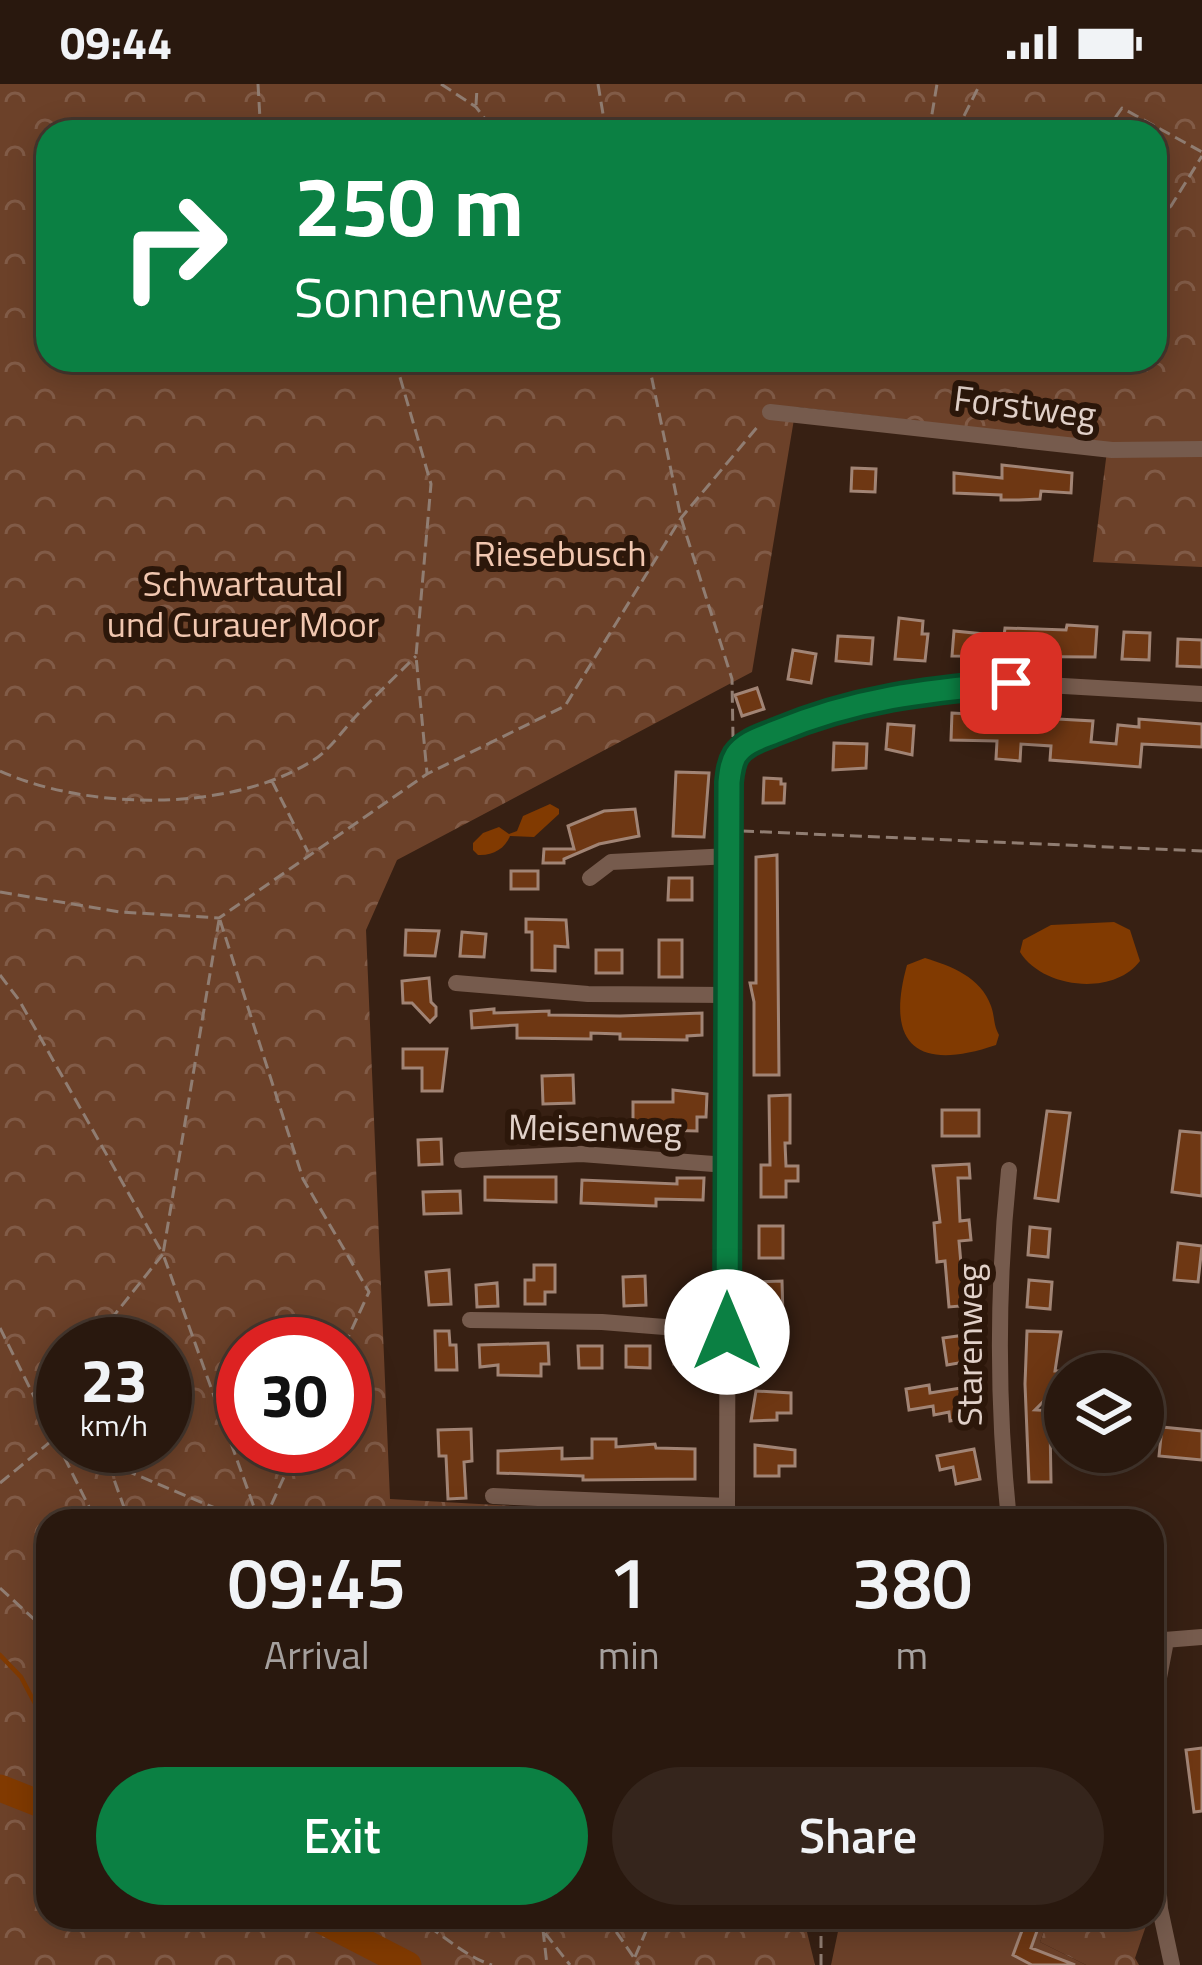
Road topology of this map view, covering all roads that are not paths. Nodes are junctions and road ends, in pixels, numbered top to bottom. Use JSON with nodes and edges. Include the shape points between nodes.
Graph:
{"nodes":[{"id":1,"x":770,"y":412,"type":"road end"},
{"id":2,"x":1202,"y":449,"type":"edge"},
{"id":3,"x":1202,"y":694,"type":"edge"},
{"id":4,"x":730,"y":856,"type":"junction"},
{"id":5,"x":590,"y":878,"type":"dead end"},
{"id":6,"x":455,"y":983,"type":"dead end"},
{"id":7,"x":727,"y":995,"type":"junction"},
{"id":8,"x":462,"y":1160,"type":"dead end"},
{"id":9,"x":728,"y":1165,"type":"junction"},
{"id":10,"x":1009,"y":1170,"type":"dead end"},
{"id":11,"x":470,"y":1320,"type":"dead end"},
{"id":12,"x":727,"y":1332,"type":"junction"},
{"id":13,"x":493,"y":1496,"type":"dead end"},
{"id":14,"x":673,"y":1509,"type":"edge"},
{"id":15,"x":728,"y":1509,"type":"edge"},
{"id":16,"x":1008,"y":1509,"type":"edge"},
{"id":17,"x":1202,"y":1637,"type":"edge"},
{"id":18,"x":1164,"y":1641,"type":"edge"},
{"id":19,"x":1164,"y":1928,"type":"edge"},
{"id":20,"x":1172,"y":1965,"type":"edge"}],
"edges":[{"from":1,"to":2,"type":"street","name":"Forstweg","via":[[1112,450]]},
{"from":3,"to":4,"type":"street","via":[[1011,683],[901,693],[811,717],[747,744],[734,758]]},
{"from":4,"to":5,"type":"street","via":[[611,862]]},
{"from":4,"to":7,"type":"street"},
{"from":6,"to":7,"type":"street"},
{"from":7,"to":9,"type":"street"},
{"from":8,"to":9,"type":"street","name":"Meisenweg","via":[[581,1154]]},
{"from":9,"to":12,"type":"street"},
{"from":10,"to":16,"type":"street","name":"Starenweg","via":[[1002,1447]]},
{"from":11,"to":12,"type":"street"},
{"from":12,"to":15,"type":"street"},
{"from":13,"to":14,"type":"street"},
{"from":17,"to":18,"type":"street"},
{"from":19,"to":20,"type":"street"}]}
